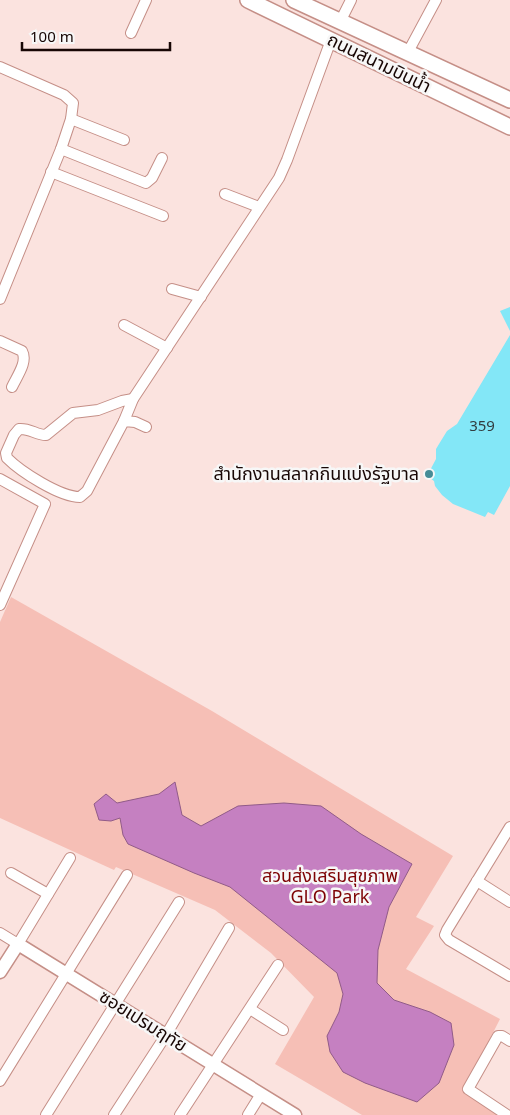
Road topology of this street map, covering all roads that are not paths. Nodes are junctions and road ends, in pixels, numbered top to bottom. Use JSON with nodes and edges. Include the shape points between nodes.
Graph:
{"nodes":[{"id":1,"x":146,"y":0,"type":"edge"},
{"id":2,"x":248,"y":0,"type":"edge"},
{"id":3,"x":294,"y":0,"type":"edge"},
{"id":4,"x":351,"y":0,"type":"edge"},
{"id":5,"x":436,"y":0,"type":"edge"},
{"id":6,"x":340,"y":22,"type":"junction"},
{"id":7,"x":131,"y":33,"type":"dead end"},
{"id":8,"x":331,"y":40,"type":"junction"},
{"id":9,"x":408,"y":52,"type":"junction"},
{"id":10,"x":0,"y":68,"type":"edge"},
{"id":11,"x":508,"y":95,"type":"edge"},
{"id":12,"x":71,"y":119,"type":"junction"},
{"id":13,"x":510,"y":127,"type":"edge"},
{"id":14,"x":124,"y":140,"type":"dead end"},
{"id":15,"x":61,"y":149,"type":"junction"},
{"id":16,"x":162,"y":158,"type":"dead end"},
{"id":17,"x":51,"y":172,"type":"junction"},
{"id":18,"x":225,"y":194,"type":"dead end"},
{"id":19,"x":259,"y":207,"type":"junction"},
{"id":20,"x":164,"y":216,"type":"dead end"},
{"id":21,"x":172,"y":289,"type":"dead end"},
{"id":22,"x":201,"y":296,"type":"junction"},
{"id":23,"x":0,"y":299,"type":"edge"},
{"id":24,"x":124,"y":326,"type":"dead end"},
{"id":25,"x":0,"y":342,"type":"edge"},
{"id":26,"x":167,"y":348,"type":"junction"},
{"id":27,"x":12,"y":388,"type":"dead end"},
{"id":28,"x":133,"y":399,"type":"junction"},
{"id":29,"x":124,"y":422,"type":"junction"},
{"id":30,"x":146,"y":427,"type":"dead end"},
{"id":31,"x":0,"y":480,"type":"edge"},
{"id":32,"x":0,"y":605,"type":"edge"},
{"id":33,"x":509,"y":829,"type":"edge"},
{"id":34,"x":70,"y":858,"type":"dead end"},
{"id":35,"x":11,"y":873,"type":"dead end"},
{"id":36,"x":127,"y":875,"type":"dead end"},
{"id":37,"x":477,"y":881,"type":"junction"},
{"id":38,"x":48,"y":894,"type":"junction"},
{"id":39,"x":179,"y":902,"type":"dead end"},
{"id":40,"x":510,"y":902,"type":"edge"},
{"id":41,"x":229,"y":928,"type":"dead end"},
{"id":42,"x":0,"y":933,"type":"edge"},
{"id":43,"x":18,"y":944,"type":"junction"},
{"id":44,"x":278,"y":965,"type":"dead end"},
{"id":45,"x":0,"y":972,"type":"edge"},
{"id":46,"x":67,"y":974,"type":"junction"},
{"id":47,"x":510,"y":976,"type":"edge"},
{"id":48,"x":117,"y":1004,"type":"junction"},
{"id":49,"x":250,"y":1009,"type":"junction"},
{"id":50,"x":283,"y":1030,"type":"dead end"},
{"id":51,"x":166,"y":1035,"type":"junction"},
{"id":52,"x":510,"y":1041,"type":"edge"},
{"id":53,"x":214,"y":1065,"type":"junction"},
{"id":54,"x":0,"y":1081,"type":"edge"},
{"id":55,"x":261,"y":1094,"type":"junction"},
{"id":56,"x":46,"y":1115,"type":"edge"},
{"id":57,"x":114,"y":1115,"type":"edge"},
{"id":58,"x":180,"y":1115,"type":"edge"},
{"id":59,"x":248,"y":1115,"type":"edge"},
{"id":60,"x":295,"y":1115,"type":"edge"},
{"id":61,"x":507,"y":1115,"type":"edge"}],
"edges":[{"from":1,"to":7,"type":"street"},
{"from":2,"to":8,"type":"main road","name":"ถนนสนามบินน้ำ"},
{"from":3,"to":6,"type":"main road","name":"ถนนสนามบินน้ำ"},
{"from":4,"to":6,"type":"street"},
{"from":5,"to":9,"type":"street"},
{"from":6,"to":8,"type":"main road"},
{"from":6,"to":9,"type":"main road","name":"ถนนสนามบินน้ำ"},
{"from":8,"to":13,"type":"main road","name":"ถนนสนามบินน้ำ"},
{"from":8,"to":19,"type":"street","via":[[287,160]]},
{"from":9,"to":11,"type":"main road","name":"ถนนสนามบินน้ำ"},
{"from":10,"to":12,"type":"street","via":[[64,95],[73,103]]},
{"from":12,"to":14,"type":"street"},
{"from":12,"to":15,"type":"street"},
{"from":15,"to":16,"type":"street","via":[[146,183]]},
{"from":15,"to":17,"type":"street"},
{"from":17,"to":20,"type":"street"},
{"from":17,"to":23,"type":"street"},
{"from":18,"to":19,"type":"street"},
{"from":19,"to":22,"type":"street"},
{"from":21,"to":22,"type":"street"},
{"from":22,"to":26,"type":"street"},
{"from":24,"to":26,"type":"street"},
{"from":25,"to":27,"type":"street","via":[[22,351],[25,356]]},
{"from":26,"to":28,"type":"street"},
{"from":28,"to":29,"type":"street"},
{"from":28,"to":29,"type":"street","via":[[98,410],[73,413],[46,435],[41,436],[27,428],[19,429],[6,453],[7,458],[38,480],[70,497],[80,497],[87,491]]},
{"from":29,"to":30,"type":"street"},
{"from":31,"to":32,"type":"street","via":[[45,504]]},
{"from":33,"to":37,"type":"street"},
{"from":34,"to":38,"type":"street"},
{"from":35,"to":38,"type":"street"},
{"from":36,"to":46,"type":"street"},
{"from":37,"to":40,"type":"street"},
{"from":37,"to":47,"type":"street","via":[[446,935],[449,940]]},
{"from":38,"to":43,"type":"street"},
{"from":39,"to":48,"type":"street"},
{"from":41,"to":51,"type":"street"},
{"from":42,"to":43,"type":"street"},
{"from":43,"to":45,"type":"street"},
{"from":43,"to":46,"type":"street","name":"ซอยเปรมฤทัย"},
{"from":44,"to":49,"type":"street"},
{"from":46,"to":48,"type":"street","name":"ซอยเปรมฤทัย"},
{"from":46,"to":54,"type":"street"},
{"from":48,"to":51,"type":"street","name":"ซอยเปรมฤทัย"},
{"from":48,"to":56,"type":"street"},
{"from":49,"to":50,"type":"street"},
{"from":49,"to":53,"type":"street"},
{"from":51,"to":53,"type":"street","name":"ซอยเปรมฤทัย"},
{"from":51,"to":57,"type":"street"},
{"from":52,"to":61,"type":"street","via":[[498,1036],[468,1089]]},
{"from":53,"to":55,"type":"street","name":"ซอยเปรมฤทัย"},
{"from":53,"to":58,"type":"street"},
{"from":55,"to":59,"type":"street"},
{"from":55,"to":60,"type":"street","name":"ซอยเปรมฤทัย"}]}
